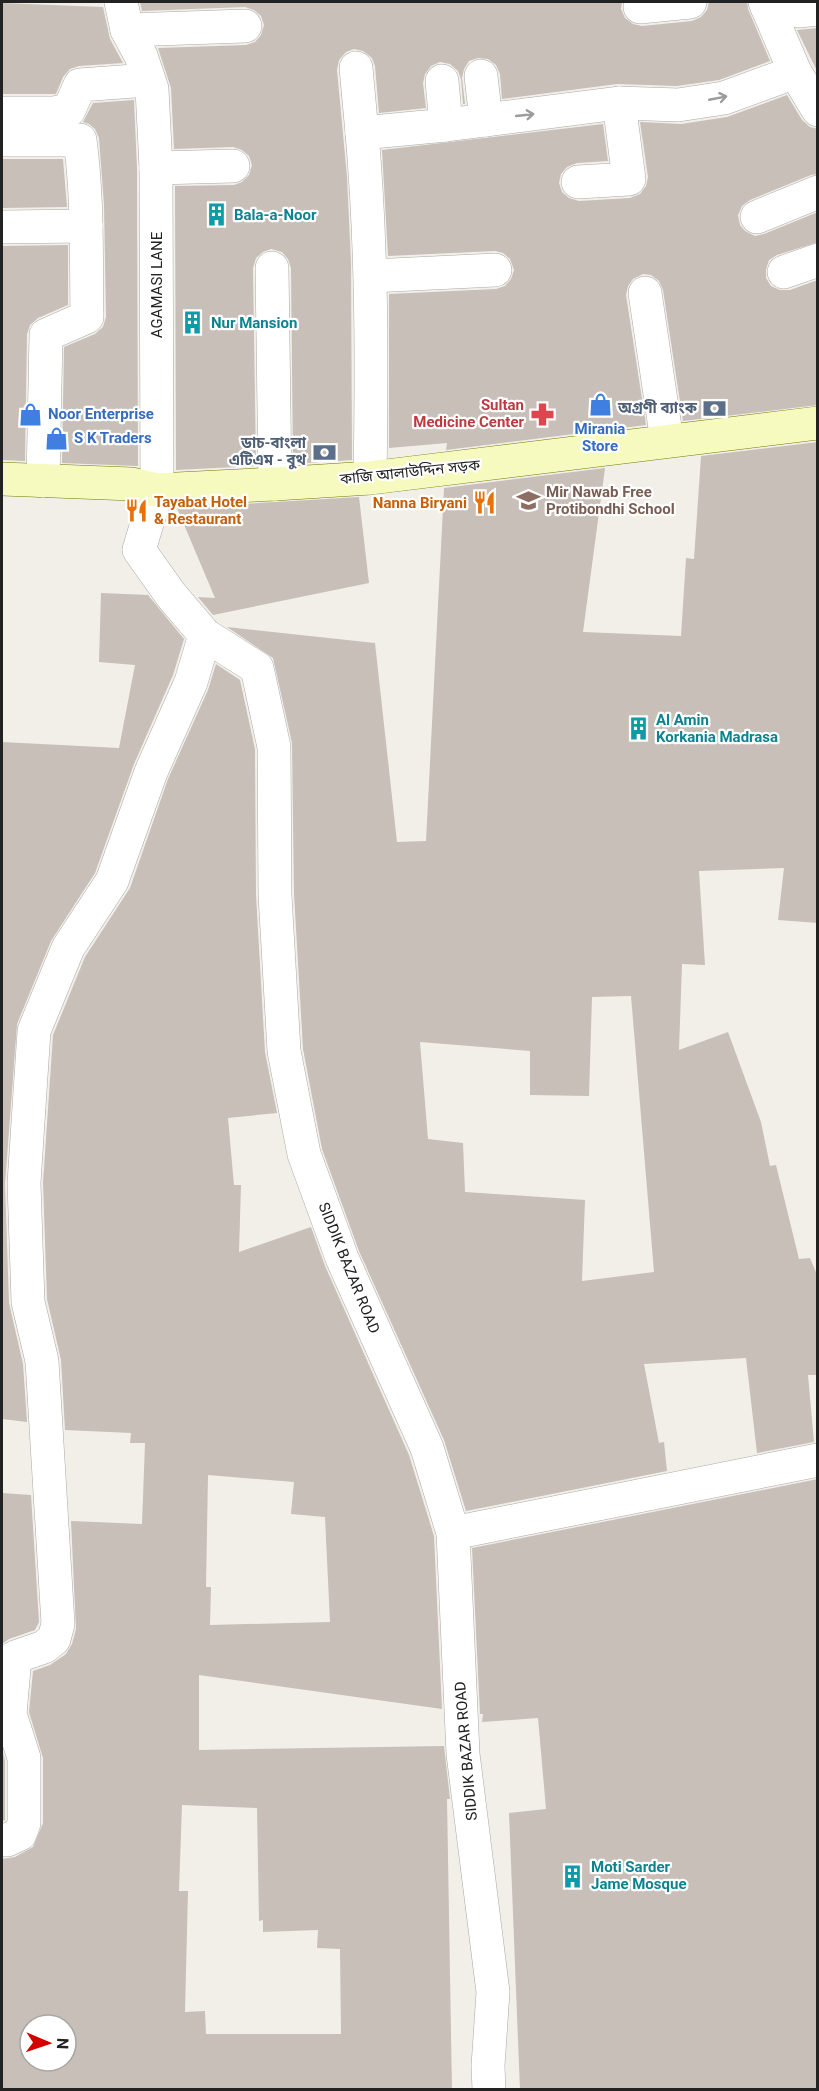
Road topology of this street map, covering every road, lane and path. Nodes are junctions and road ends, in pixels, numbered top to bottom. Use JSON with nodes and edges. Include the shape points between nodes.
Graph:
{"nodes":[{"id":1,"x":690,"y":2,"type":"edge"},
{"id":2,"x":766,"y":4,"type":"edge"},
{"id":3,"x":640,"y":7,"type":"dead end"},
{"id":4,"x":818,"y":9,"type":"edge"},
{"id":5,"x":124,"y":16,"type":"edge"},
{"id":6,"x":245,"y":26,"type":"dead end"},
{"id":7,"x":357,"y":68,"type":"dead end"},
{"id":8,"x":795,"y":72,"type":"junction"},
{"id":9,"x":481,"y":76,"type":"dead end"},
{"id":10,"x":148,"y":80,"type":"junction"},
{"id":11,"x":442,"y":81,"type":"dead end"},
{"id":12,"x":619,"y":103,"type":"junction"},
{"id":13,"x":818,"y":110,"type":"edge"},
{"id":14,"x":2,"y":113,"type":"edge"},
{"id":15,"x":486,"y":120,"type":"junction"},
{"id":16,"x":446,"y":125,"type":"junction"},
{"id":17,"x":362,"y":133,"type":"junction"},
{"id":18,"x":2,"y":140,"type":"edge"},
{"id":19,"x":233,"y":166,"type":"dead end"},
{"id":20,"x":156,"y":168,"type":"junction"},
{"id":21,"x":578,"y":182,"type":"dead end"},
{"id":22,"x":818,"y":192,"type":"edge"},
{"id":23,"x":757,"y":217,"type":"dead end"},
{"id":24,"x":2,"y":226,"type":"edge"},
{"id":25,"x":86,"y":226,"type":"junction"},
{"id":26,"x":818,"y":260,"type":"edge"},
{"id":27,"x":272,"y":268,"type":"dead end"},
{"id":28,"x":495,"y":270,"type":"dead end"},
{"id":29,"x":784,"y":272,"type":"dead end"},
{"id":30,"x":370,"y":276,"type":"junction"},
{"id":31,"x":645,"y":293,"type":"dead end"},
{"id":32,"x":818,"y":423,"type":"edge"},
{"id":33,"x":667,"y":441,"type":"junction"},
{"id":34,"x":370,"y":478,"type":"junction"},
{"id":35,"x":2,"y":479,"type":"edge"},
{"id":36,"x":43,"y":481,"type":"junction"},
{"id":37,"x":275,"y":484,"type":"junction"},
{"id":38,"x":157,"y":490,"type":"junction"},
{"id":39,"x":205,"y":634,"type":"junction"},
{"id":40,"x":818,"y":1460,"type":"edge"},
{"id":41,"x":453,"y":1533,"type":"junction"},
{"id":42,"x":2,"y":1840,"type":"edge"},
{"id":43,"x":489,"y":2090,"type":"edge"}],
"edges":[{"from":1,"to":3,"type":"street"},
{"from":2,"to":4,"type":"street"},
{"from":2,"to":8,"type":"street"},
{"from":5,"to":6,"type":"street"},
{"from":5,"to":10,"type":"street","name":"AGAMASI LANE"},
{"from":7,"to":17,"type":"street"},
{"from":12,"to":8,"type":"street","one_way":true,"via":[[678,105],[724,98]]},
{"from":8,"to":13,"type":"street"},
{"from":9,"to":15,"type":"street"},
{"from":10,"to":14,"type":"street","via":[[80,85],[69,110]]},
{"from":10,"to":20,"type":"street","name":"AGAMASI LANE","via":[[152,89]]},
{"from":11,"to":16,"type":"street"},
{"from":15,"to":12,"type":"street","one_way":true},
{"from":12,"to":21,"type":"street","via":[[629,179]]},
{"from":15,"to":16,"type":"street"},
{"from":16,"to":17,"type":"street"},
{"from":17,"to":30,"type":"street"},
{"from":18,"to":25,"type":"street","via":[[80,140]]},
{"from":19,"to":20,"type":"street"},
{"from":20,"to":38,"type":"street","name":"AGAMASI LANE"},
{"from":22,"to":23,"type":"street"},
{"from":24,"to":25,"type":"street"},
{"from":25,"to":36,"type":"street","via":[[87,317],[46,335]]},
{"from":26,"to":29,"type":"street"},
{"from":27,"to":37,"type":"street"},
{"from":28,"to":30,"type":"street"},
{"from":30,"to":34,"type":"street"},
{"from":31,"to":33,"type":"street"},
{"from":32,"to":33,"type":"street","name":"কাজি আলাউদ্দিন সড়ক"},
{"from":33,"to":34,"type":"street","name":"কাজি আলাউদ্দিন সড়ক"},
{"from":34,"to":37,"type":"street","name":"কাজি আলাউদ্দিন সড়ক"},
{"from":35,"to":36,"type":"street","name":"কাজি আলাউদ্দিন সড়ক"},
{"from":36,"to":38,"type":"street","name":"কাজি আলাউদ্দিন সড়ক","via":[[132,484]]},
{"from":37,"to":38,"type":"street","name":"কাজি আলাউদ্দিন সড়ক"},
{"from":38,"to":39,"type":"street","name":"SIDDIK BAZAR ROAD","via":[[139,550]]},
{"from":39,"to":41,"type":"street","name":"SIDDIK BAZAR ROAD","via":[[257,668],[274,747],[274,895],[284,1052],[304,1154],[342,1258],[427,1448]]},
{"from":39,"to":42,"type":"street","via":[[191,682],[152,772],[112,881],[68,948],[34,1031],[24,1184],[28,1302],[42,1361],[58,1624],[54,1639],[44,1647],[15,1657],[10,1714],[24,1758],[24,1823],[20,1834]]},
{"from":40,"to":41,"type":"street"},
{"from":41,"to":43,"type":"street","name":"SIDDIK BAZAR ROAD","via":[[463,1754],[492,1992]]}]}
